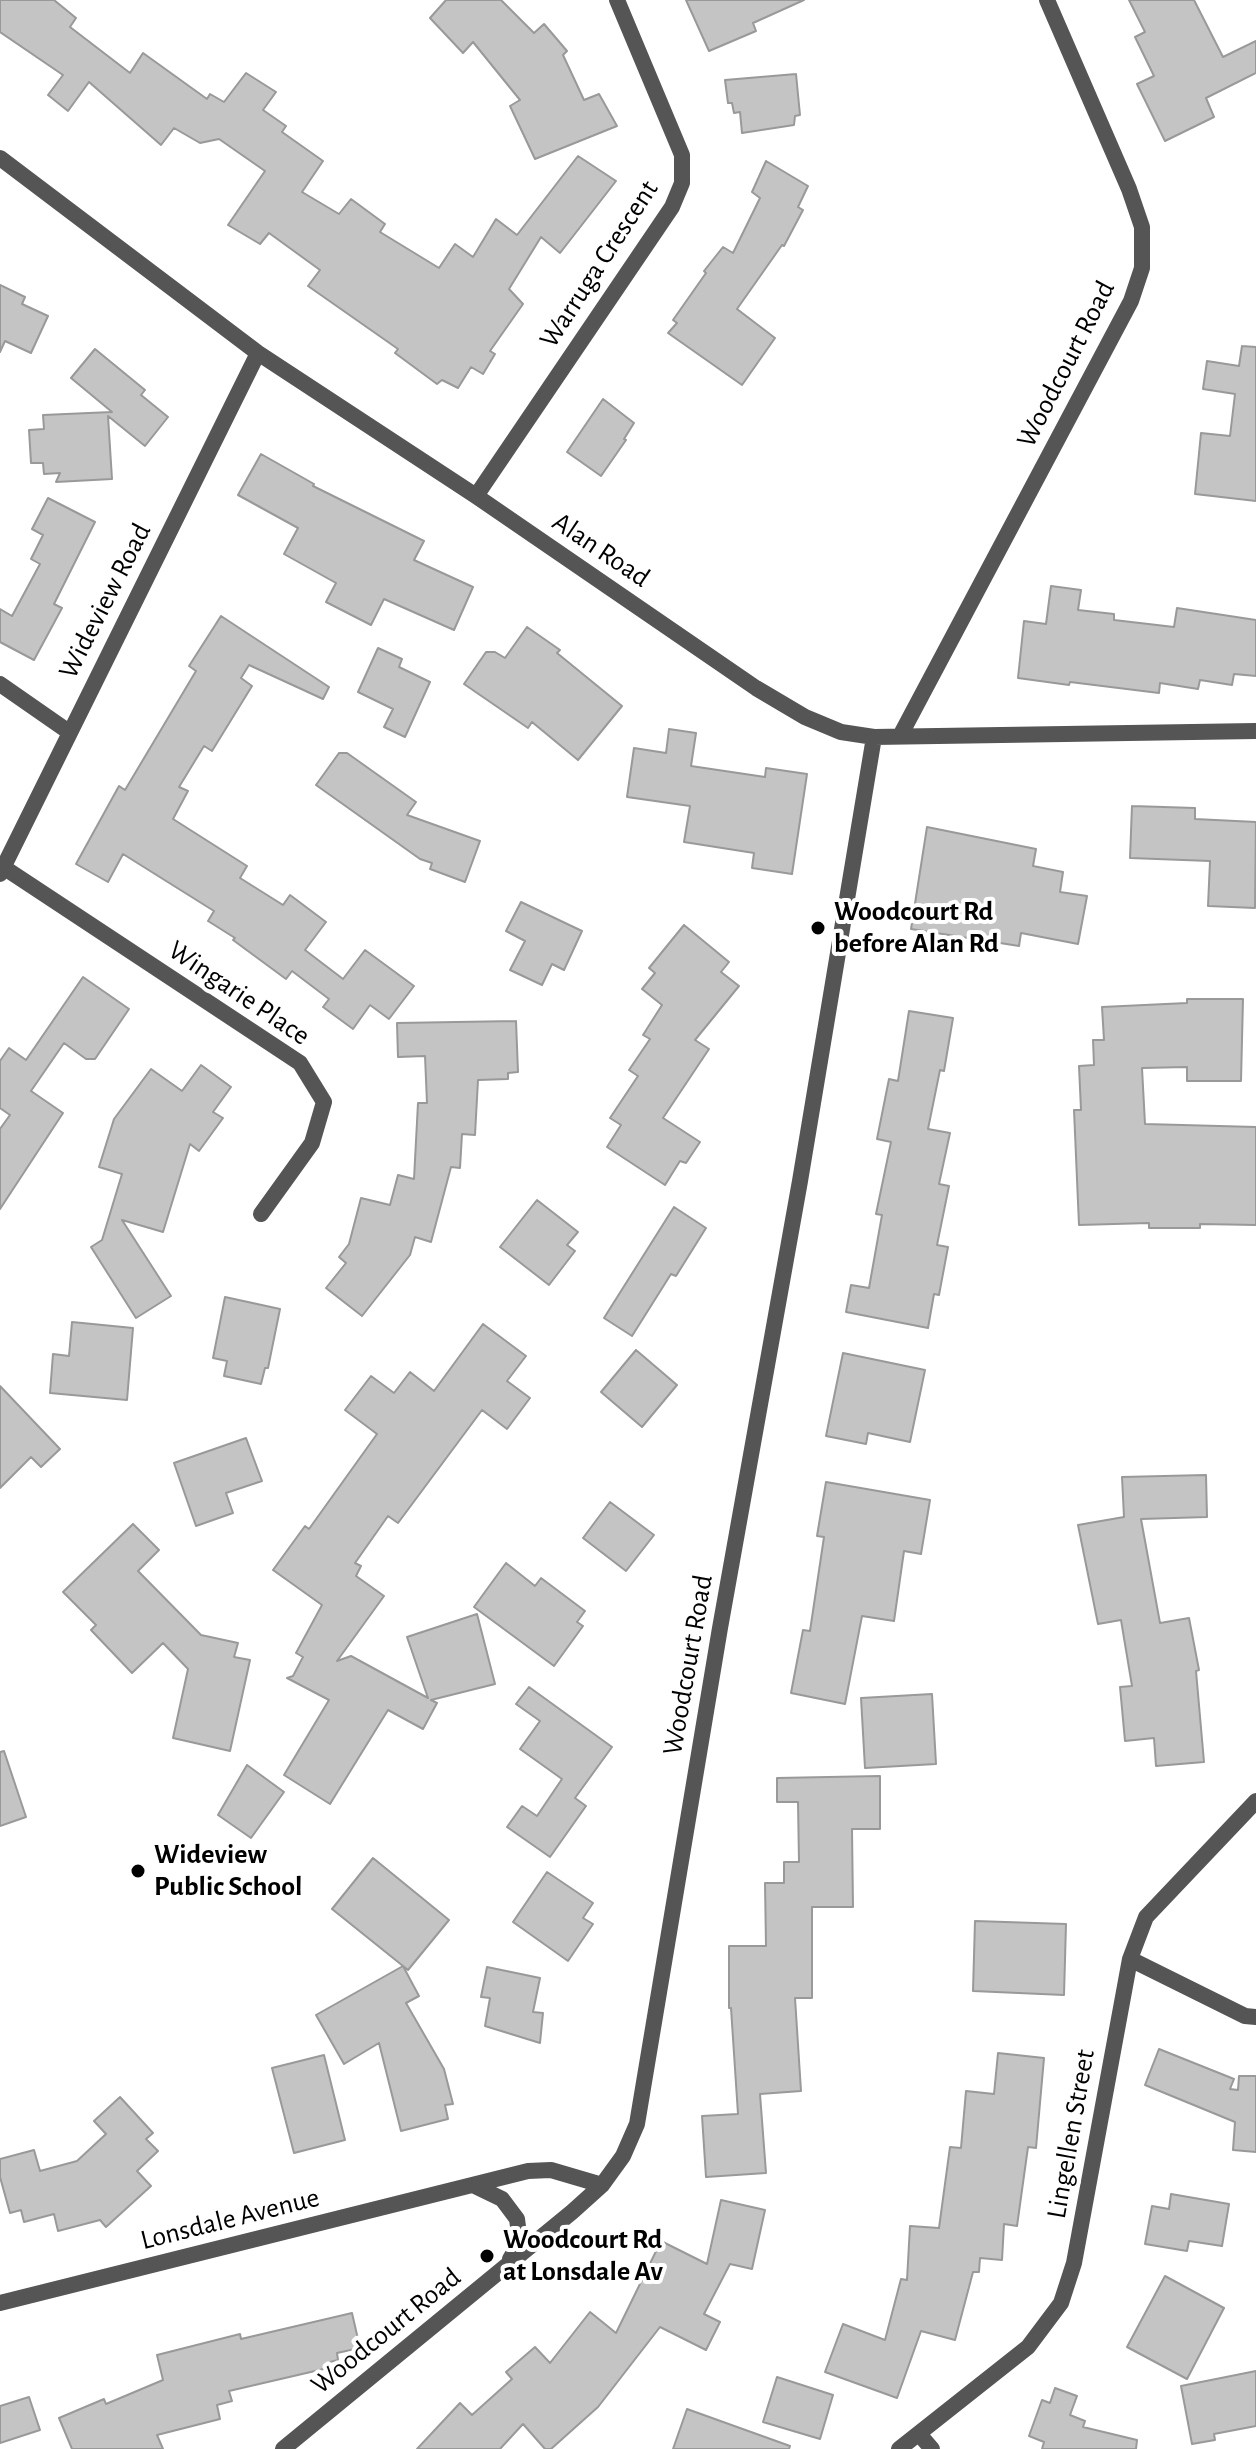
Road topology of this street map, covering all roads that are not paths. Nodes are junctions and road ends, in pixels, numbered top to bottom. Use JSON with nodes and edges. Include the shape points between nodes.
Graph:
{"nodes":[{"id":1,"x":617,"y":0,"type":"edge"},
{"id":2,"x":1047,"y":0,"type":"edge"},
{"id":3,"x":0,"y":158,"type":"edge"},
{"id":4,"x":258,"y":353,"type":"junction"},
{"id":5,"x":476,"y":496,"type":"junction"},
{"id":6,"x":0,"y":684,"type":"edge"},
{"id":7,"x":1256,"y":731,"type":"edge"},
{"id":8,"x":69,"y":732,"type":"junction"},
{"id":9,"x":900,"y":736,"type":"junction"},
{"id":10,"x":874,"y":737,"type":"junction"},
{"id":11,"x":2,"y":870,"type":"edge"},
{"id":12,"x":261,"y":1214,"type":"dead end"},
{"id":13,"x":1256,"y":1801,"type":"edge"},
{"id":14,"x":1130,"y":1959,"type":"junction"},
{"id":15,"x":1256,"y":2017,"type":"edge"},
{"id":16,"x":473,"y":2185,"type":"junction"},
{"id":17,"x":602,"y":2185,"type":"junction"},
{"id":18,"x":505,"y":2267,"type":"junction"},
{"id":19,"x":0,"y":2303,"type":"edge"},
{"id":20,"x":919,"y":2434,"type":"junction"},
{"id":21,"x":283,"y":2449,"type":"edge"},
{"id":22,"x":899,"y":2449,"type":"edge"},
{"id":23,"x":932,"y":2449,"type":"edge"}],
"edges":[{"from":1,"to":5,"type":"street","name":"Warruga Crescent","via":[[682,155],[682,183],[672,207]]},
{"from":2,"to":9,"type":"street","name":"Woodcourt Road","via":[[1129,189],[1142,227],[1142,268],[1131,301]]},
{"from":3,"to":4,"type":"street","name":"Alan Road"},
{"from":4,"to":5,"type":"street","name":"Alan Road"},
{"from":4,"to":8,"type":"street","name":"Wideview Road"},
{"from":5,"to":10,"type":"street","name":"Alan Road","via":[[756,688],[841,732]]},
{"from":6,"to":8,"type":"street"},
{"from":7,"to":9,"type":"street","name":"Alan Road"},
{"from":8,"to":11,"type":"street","name":"Wideview Road"},
{"from":9,"to":10,"type":"street","name":"Alan Road"},
{"from":10,"to":17,"type":"street","name":"Woodcourt Road","via":[[637,2124]]},
{"from":11,"to":12,"type":"street","name":"Wingarie Place","via":[[300,1063],[324,1102],[312,1143]]},
{"from":13,"to":14,"type":"street","name":"Lingellen Street","via":[[1146,1917]]},
{"from":14,"to":15,"type":"street"},
{"from":14,"to":20,"type":"street","name":"Lingellen Street","via":[[1074,2263],[1061,2303],[1028,2347]]},
{"from":16,"to":17,"type":"street","name":"Lonsdale Avenue","via":[[551,2170]]},
{"from":16,"to":18,"type":"street","via":[[502,2199],[517,2219],[520,2242]]},
{"from":16,"to":19,"type":"street","name":"Lonsdale Avenue"},
{"from":17,"to":18,"type":"street","name":"Woodcourt Road"},
{"from":18,"to":21,"type":"street","name":"Woodcourt Road"},
{"from":20,"to":22,"type":"street","name":"Lingellen Street"},
{"from":20,"to":23,"type":"street"}]}
